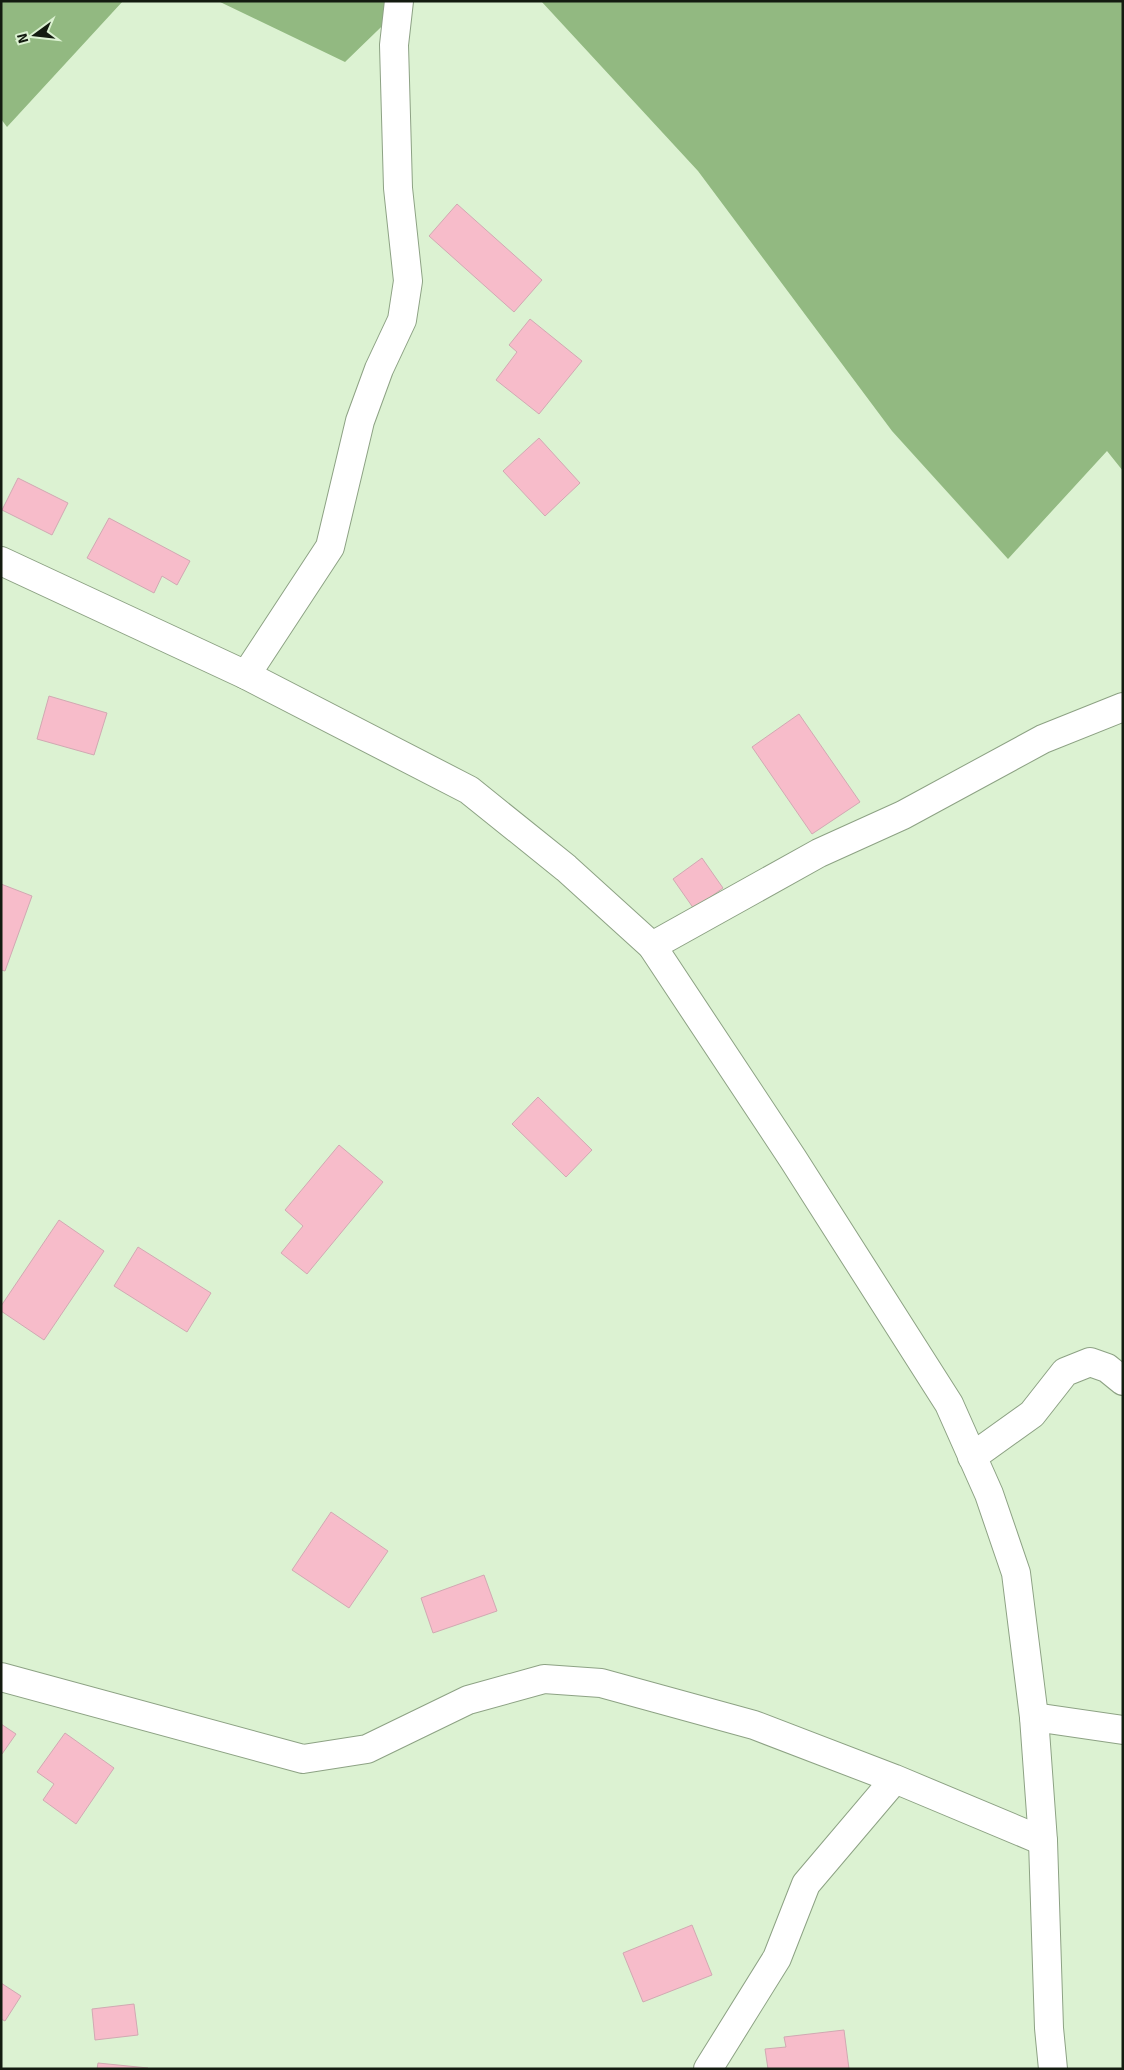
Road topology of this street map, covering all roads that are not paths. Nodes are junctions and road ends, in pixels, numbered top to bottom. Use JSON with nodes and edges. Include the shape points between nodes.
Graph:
{"nodes":[{"id":1,"x":399,"y":1,"type":"edge"},
{"id":2,"x":1,"y":561,"type":"edge"},
{"id":3,"x":246,"y":675,"type":"junction"},
{"id":4,"x":1123,"y":707,"type":"edge"},
{"id":5,"x":652,"y":946,"type":"junction"},
{"id":6,"x":1123,"y":1381,"type":"edge"},
{"id":7,"x":972,"y":1457,"type":"junction"},
{"id":8,"x":1,"y":1677,"type":"edge"},
{"id":9,"x":1034,"y":1717,"type":"junction"},
{"id":10,"x":1123,"y":1730,"type":"edge"},
{"id":11,"x":895,"y":1779,"type":"junction"},
{"id":12,"x":1042,"y":1841,"type":"junction"},
{"id":13,"x":708,"y":2069,"type":"edge"},
{"id":14,"x":1053,"y":2069,"type":"edge"}],
"edges":[{"from":1,"to":3,"type":"street","via":[[394,45],[398,188],[408,281],[402,320],[360,421],[330,546]]},
{"from":2,"to":3,"type":"street"},
{"from":3,"to":5,"type":"street","via":[[469,790],[566,868]]},
{"from":4,"to":5,"type":"street","via":[[1043,739],[903,816],[819,853]]},
{"from":5,"to":7,"type":"street","via":[[944,1396]]},
{"from":6,"to":7,"type":"street","via":[[1107,1368],[1090,1362],[1065,1372],[1032,1414]]},
{"from":7,"to":9,"type":"street","via":[[989,1494],[1016,1573]]},
{"from":8,"to":11,"type":"street","via":[[303,1759],[367,1749],[468,1700],[544,1680],[601,1683],[754,1725]]},
{"from":9,"to":10,"type":"street"},
{"from":9,"to":12,"type":"street"},
{"from":11,"to":12,"type":"street"},
{"from":11,"to":13,"type":"street","via":[[806,1884],[778,1958]]},
{"from":12,"to":14,"type":"street"}]}
